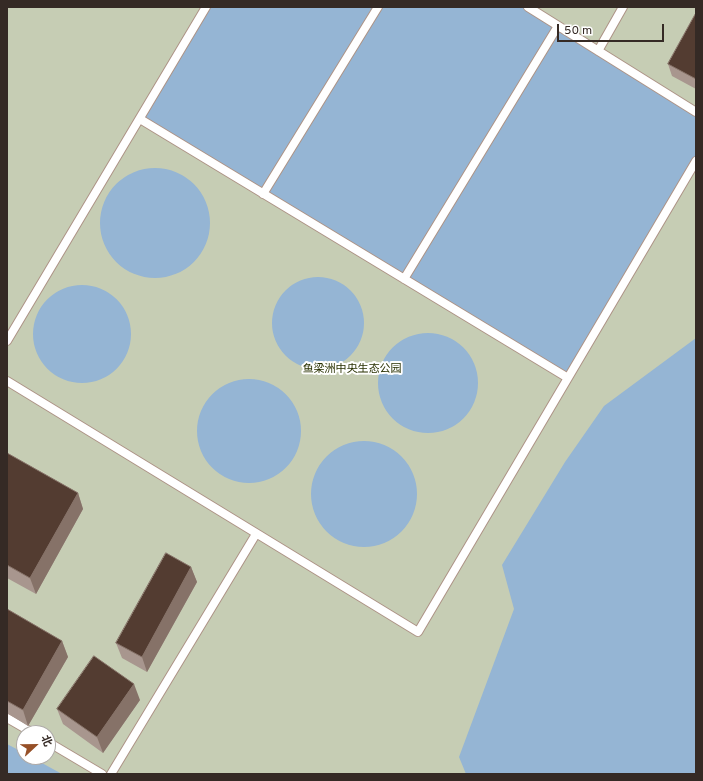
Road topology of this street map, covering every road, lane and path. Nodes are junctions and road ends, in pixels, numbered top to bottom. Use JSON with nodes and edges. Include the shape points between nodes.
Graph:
{"nodes":[{"id":1,"x":206,"y":7,"type":"edge"},
{"id":2,"x":378,"y":7,"type":"edge"},
{"id":3,"x":528,"y":7,"type":"edge"},
{"id":4,"x":623,"y":7,"type":"edge"},
{"id":5,"x":558,"y":26,"type":"junction"},
{"id":6,"x":598,"y":51,"type":"junction"},
{"id":7,"x":696,"y":112,"type":"edge"},
{"id":8,"x":140,"y":119,"type":"junction"},
{"id":9,"x":696,"y":162,"type":"edge"},
{"id":10,"x":264,"y":194,"type":"junction"},
{"id":11,"x":404,"y":278,"type":"junction"},
{"id":12,"x":7,"y":341,"type":"edge"},
{"id":13,"x":568,"y":378,"type":"junction"},
{"id":14,"x":7,"y":381,"type":"edge"},
{"id":15,"x":256,"y":534,"type":"junction"},
{"id":16,"x":7,"y":718,"type":"edge"},
{"id":17,"x":19,"y":725,"type":"edge"},
{"id":18,"x":56,"y":747,"type":"edge"},
{"id":19,"x":102,"y":774,"type":"edge"},
{"id":20,"x":112,"y":774,"type":"edge"}],
"edges":[{"from":1,"to":8,"type":"lane"},
{"from":2,"to":10,"type":"lane"},
{"from":3,"to":5,"type":"lane"},
{"from":4,"to":6,"type":"lane"},
{"from":5,"to":6,"type":"lane"},
{"from":5,"to":11,"type":"lane"},
{"from":6,"to":7,"type":"lane"},
{"from":8,"to":10,"type":"lane"},
{"from":8,"to":12,"type":"lane"},
{"from":9,"to":13,"type":"lane"},
{"from":10,"to":11,"type":"lane"},
{"from":11,"to":13,"type":"lane"},
{"from":13,"to":15,"type":"lane","via":[[418,632]]},
{"from":14,"to":15,"type":"lane"},
{"from":15,"to":20,"type":"lane"},
{"from":16,"to":17,"type":"lane"},
{"from":18,"to":19,"type":"lane"}]}
